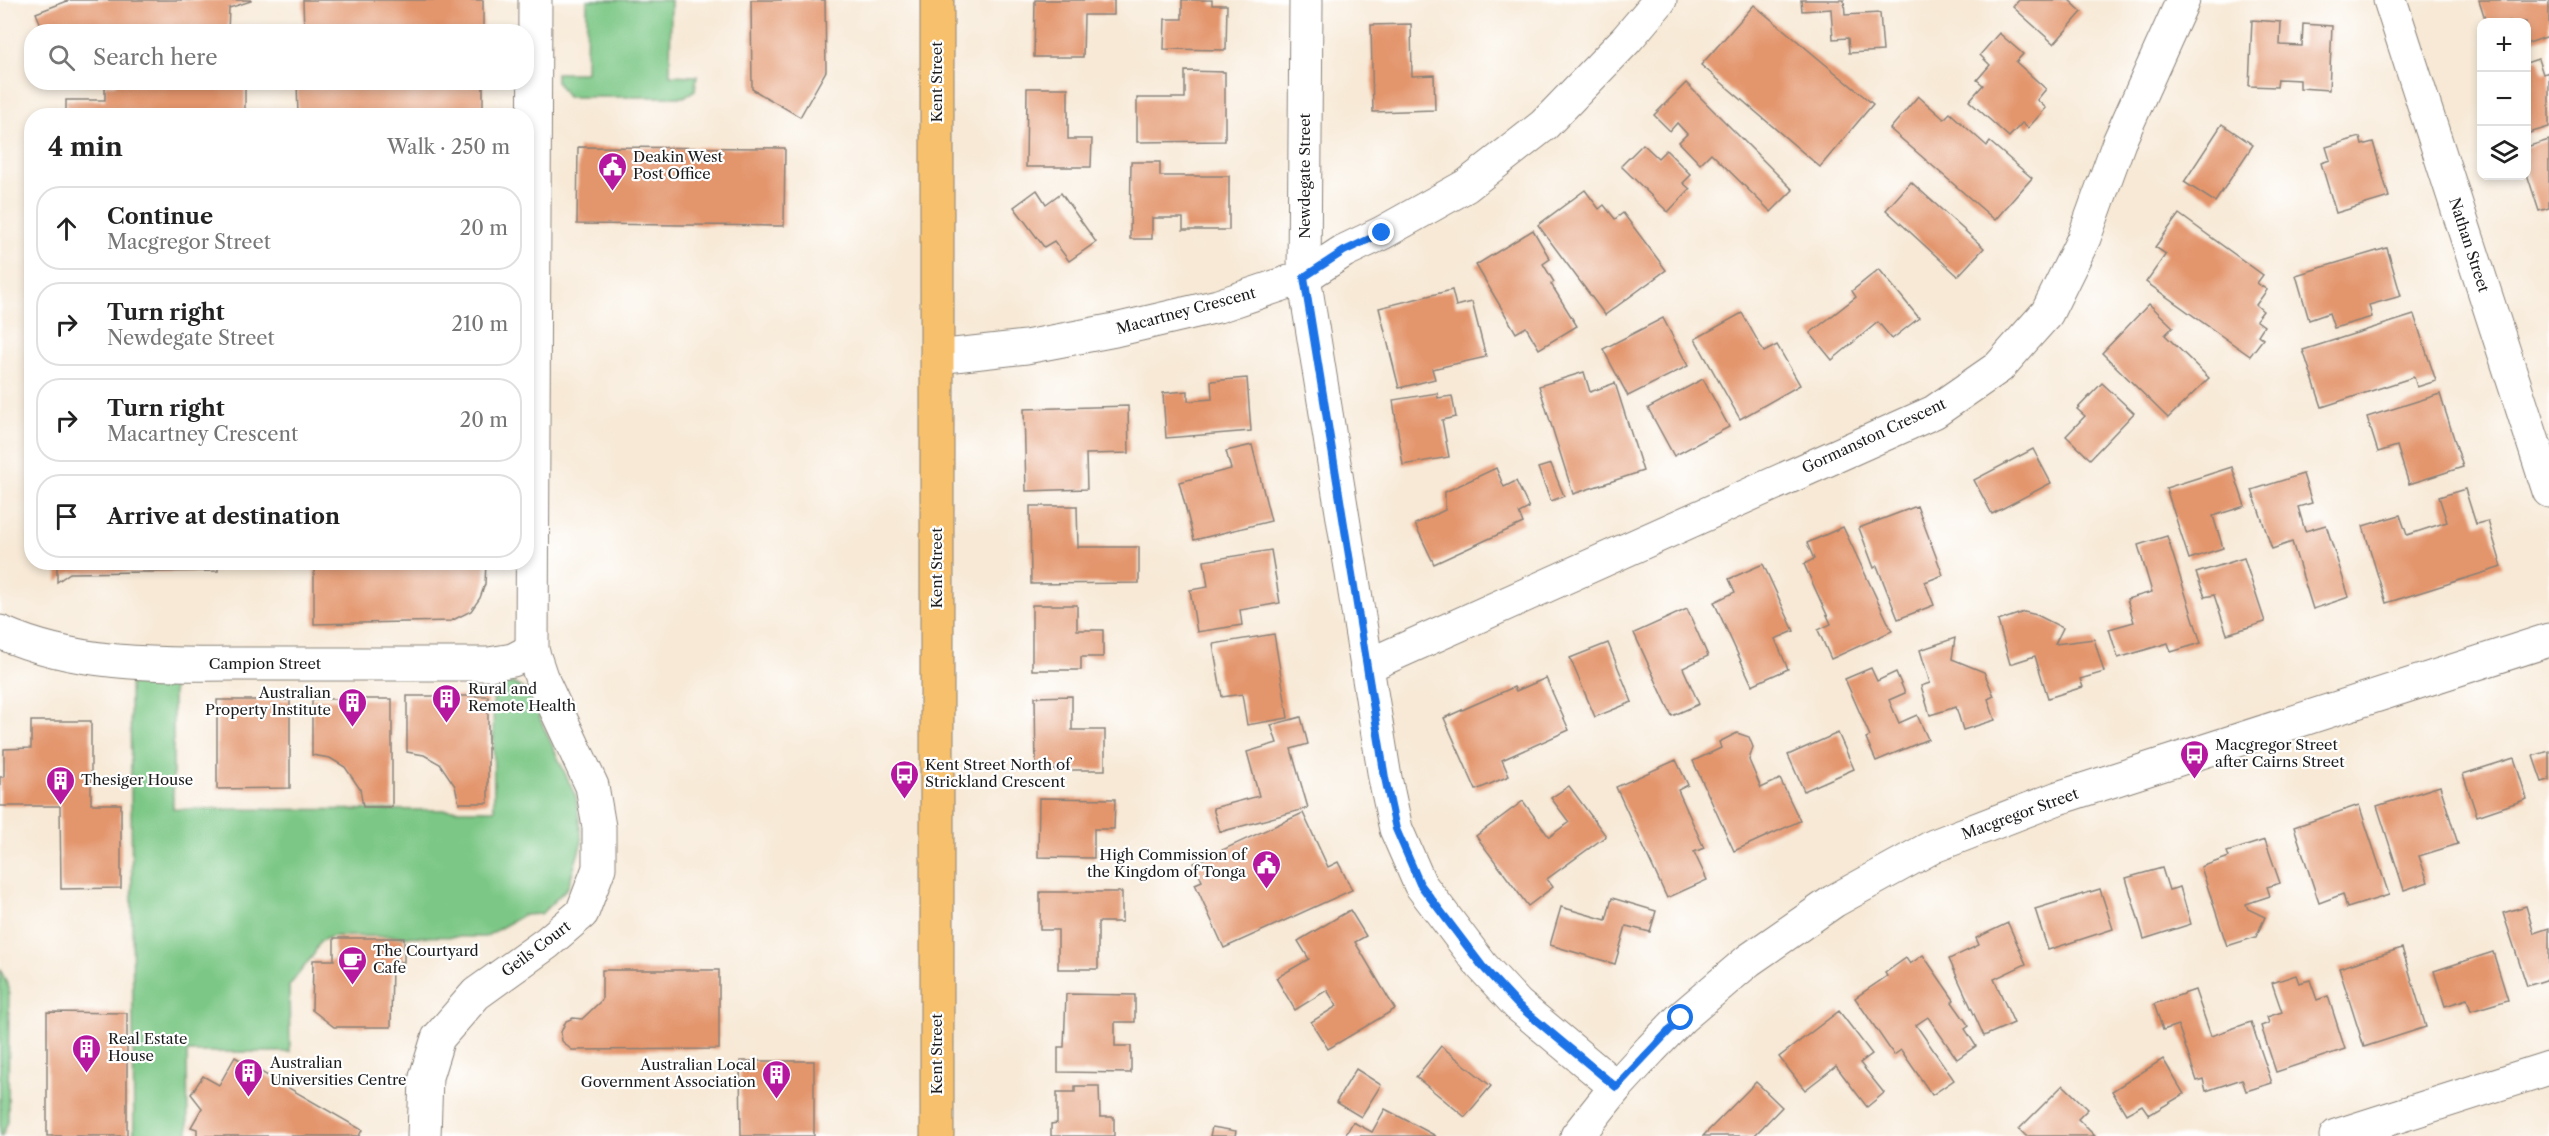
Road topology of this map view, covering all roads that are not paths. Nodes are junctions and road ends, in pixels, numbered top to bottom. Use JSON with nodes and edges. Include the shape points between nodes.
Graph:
{"nodes":[{"id":1,"x":534,"y":0,"type":"edge"},
{"id":2,"x":937,"y":0,"type":"edge"},
{"id":3,"x":1306,"y":0,"type":"edge"},
{"id":4,"x":1660,"y":0,"type":"edge"},
{"id":5,"x":2183,"y":0,"type":"edge"},
{"id":6,"x":2390,"y":0,"type":"edge"},
{"id":7,"x":534,"y":24,"type":"edge"},
{"id":8,"x":534,"y":90,"type":"edge"},
{"id":9,"x":534,"y":108,"type":"edge"},
{"id":10,"x":1304,"y":277,"type":"junction"},
{"id":11,"x":937,"y":357,"type":"junction"},
{"id":12,"x":2549,"y":491,"type":"edge"},
{"id":13,"x":532,"y":570,"type":"edge"},
{"id":14,"x":0,"y":632,"type":"edge"},
{"id":15,"x":2549,"y":640,"type":"edge"},
{"id":16,"x":532,"y":650,"type":"junction"},
{"id":17,"x":1367,"y":666,"type":"junction"},
{"id":18,"x":2549,"y":1068,"type":"edge"},
{"id":19,"x":1616,"y":1087,"type":"junction"},
{"id":20,"x":424,"y":1136,"type":"edge"},
{"id":21,"x":937,"y":1136,"type":"edge"},
{"id":22,"x":1577,"y":1136,"type":"edge"},
{"id":23,"x":2336,"y":1136,"type":"edge"}],
"edges":[{"from":1,"to":7,"type":"street","name":"Geils Court"},
{"from":2,"to":11,"type":"main road","name":"Kent Street"},
{"from":3,"to":10,"type":"street","name":"Newdegate Street"},
{"from":4,"to":10,"type":"street","name":"Macartney Crescent","via":[[1544,125],[1466,186],[1344,251]]},
{"from":5,"to":17,"type":"street","name":"Gormanston Crescent","via":[[2119,142],[2084,238],[2047,313],[1999,367],[1934,412]]},
{"from":6,"to":12,"type":"street","name":"Nathan Street"},
{"from":8,"to":9,"type":"street","name":"Geils Court"},
{"from":10,"to":11,"type":"street","name":"Macartney Crescent","via":[[1218,306],[1115,330],[1026,347]]},
{"from":10,"to":17,"type":"street","name":"Newdegate Street"},
{"from":11,"to":21,"type":"main road","name":"Kent Street"},
{"from":13,"to":16,"type":"street","name":"Geils Court"},
{"from":14,"to":16,"type":"street","name":"Campion Street","via":[[65,653],[133,664],[489,664],[513,660]]},
{"from":15,"to":19,"type":"street","name":"Macgregor Street","via":[[2058,798],[1934,846],[1834,901],[1749,960],[1681,1018]]},
{"from":16,"to":20,"type":"street","name":"Geils Court","via":[[592,786],[599,827],[599,868],[582,913],[476,994],[438,1038],[426,1077]]},
{"from":17,"to":19,"type":"street","name":"Newdegate Street","via":[[1396,829],[1420,884],[1482,966],[1518,1005]]},
{"from":18,"to":23,"type":"street"},
{"from":19,"to":22,"type":"street","name":"Macgregor Street"}]}
